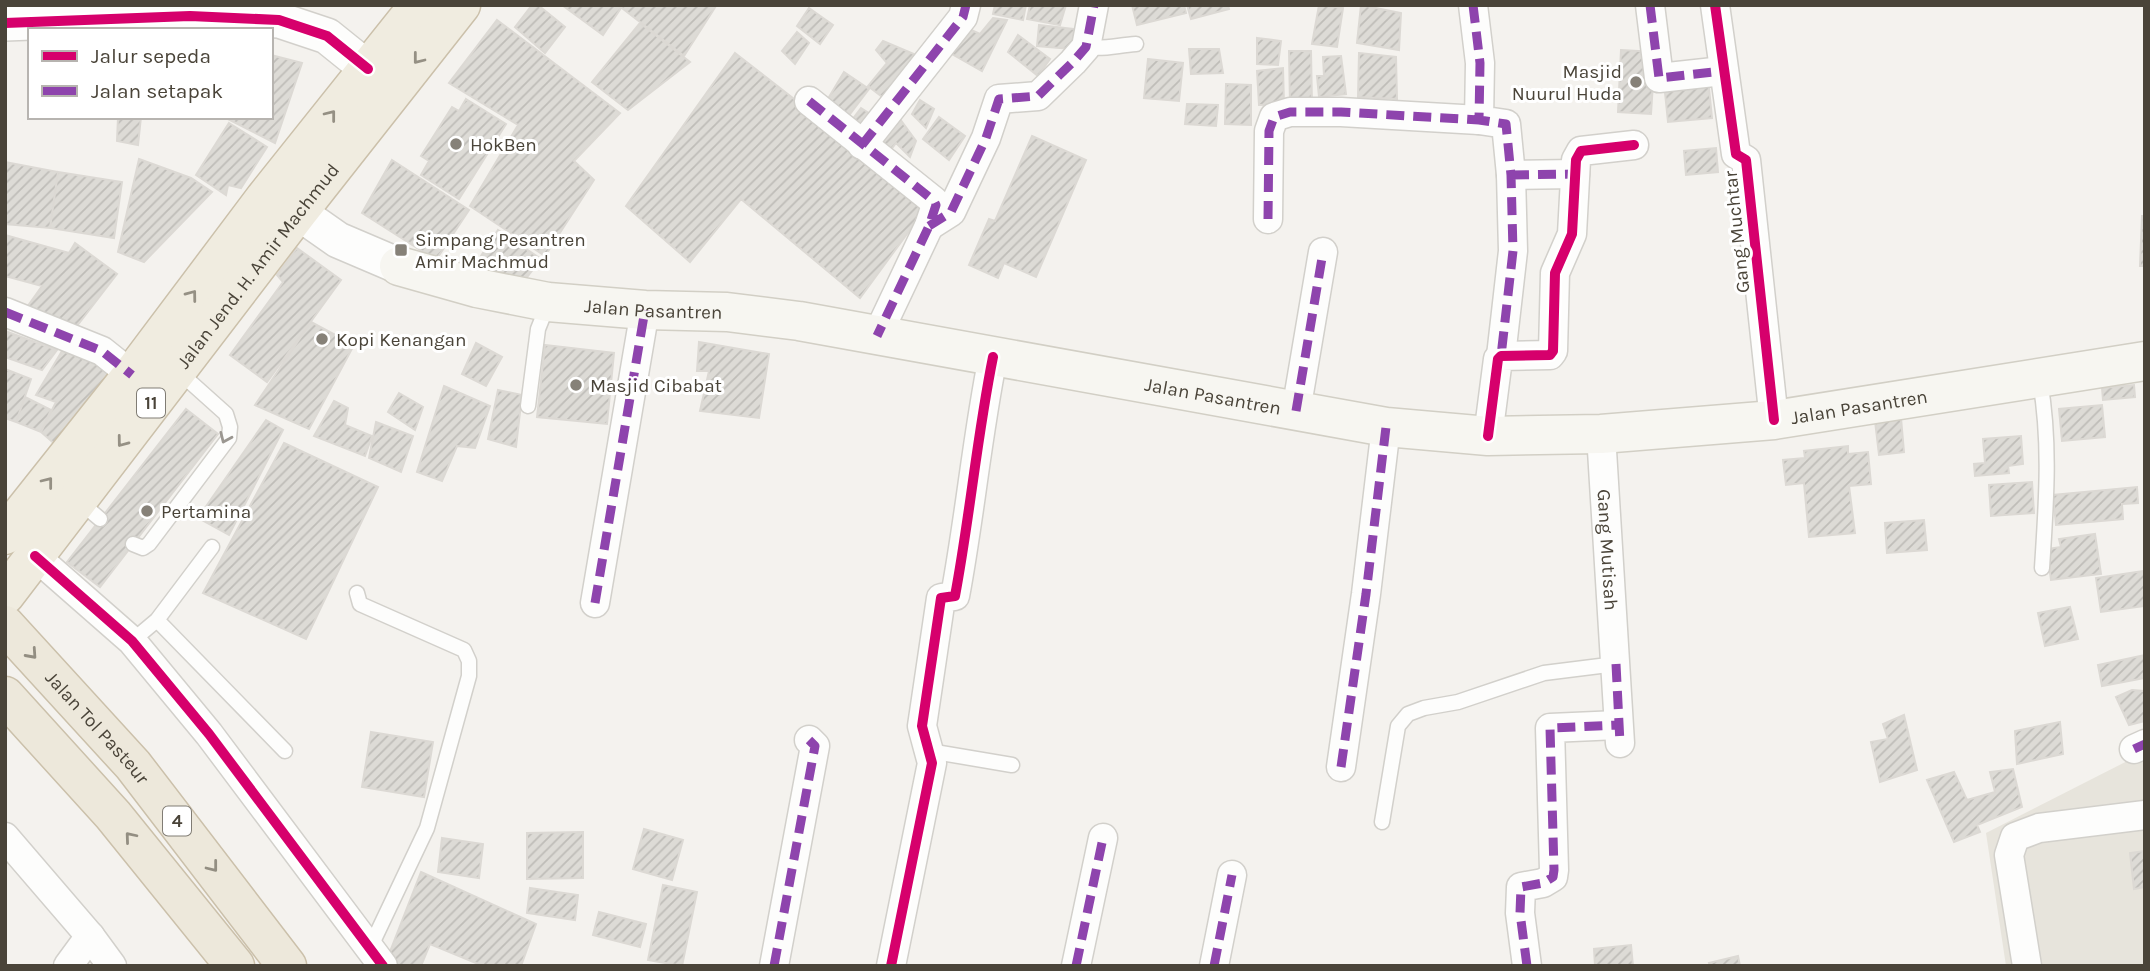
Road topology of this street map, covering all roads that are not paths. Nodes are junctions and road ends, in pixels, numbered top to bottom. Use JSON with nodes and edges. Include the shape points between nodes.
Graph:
{"nodes":[{"id":1,"x":419,"y":5,"type":"edge"},
{"id":2,"x":461,"y":5,"type":"edge"},
{"id":3,"x":966,"y":5,"type":"edge"},
{"id":4,"x":1094,"y":5,"type":"edge"},
{"id":5,"x":1473,"y":5,"type":"edge"},
{"id":6,"x":1650,"y":5,"type":"edge"},
{"id":7,"x":1715,"y":5,"type":"edge"},
{"id":8,"x":5,"y":23,"type":"edge"},
{"id":9,"x":1136,"y":44,"type":"dead end"},
{"id":10,"x":1086,"y":47,"type":"junction"},
{"id":11,"x":368,"y":69,"type":"junction"},
{"id":12,"x":1723,"y":71,"type":"junction"},
{"id":13,"x":809,"y":101,"type":"dead end"},
{"id":14,"x":1479,"y":120,"type":"junction"},
{"id":15,"x":862,"y":145,"type":"junction"},
{"id":16,"x":1634,"y":145,"type":"dead end"},
{"id":17,"x":1575,"y":174,"type":"junction"},
{"id":18,"x":1511,"y":175,"type":"junction"},
{"id":19,"x":298,"y":212,"type":"junction"},
{"id":20,"x":1268,"y":219,"type":"dead end"},
{"id":21,"x":929,"y":226,"type":"junction"},
{"id":22,"x":1323,"y":252,"type":"dead end"},
{"id":23,"x":399,"y":266,"type":"joint"},
{"id":24,"x":548,"y":302,"type":"junction"},
{"id":25,"x":645,"y":310,"type":"junction"},
{"id":26,"x":5,"y":312,"type":"edge"},
{"id":27,"x":877,"y":336,"type":"junction"},
{"id":28,"x":1501,"y":356,"type":"junction"},
{"id":29,"x":993,"y":357,"type":"junction"},
{"id":30,"x":149,"y":361,"type":"junction"},
{"id":31,"x":2145,"y":361,"type":"edge"},
{"id":32,"x":2039,"y":380,"type":"junction"},
{"id":33,"x":528,"y":405,"type":"dead end"},
{"id":34,"x":1296,"y":411,"type":"junction"},
{"id":35,"x":1774,"y":420,"type":"junction"},
{"id":36,"x":1386,"y":427,"type":"junction"},
{"id":37,"x":1601,"y":434,"type":"junction"},
{"id":38,"x":1488,"y":436,"type":"junction"},
{"id":39,"x":133,"y":544,"type":"dead end"},
{"id":40,"x":20,"y":545,"type":"edge"},
{"id":41,"x":212,"y":547,"type":"dead end"},
{"id":42,"x":2042,"y":568,"type":"dead end"},
{"id":43,"x":357,"y":593,"type":"dead end"},
{"id":44,"x":5,"y":595,"type":"edge"},
{"id":45,"x":595,"y":603,"type":"dead end"},
{"id":46,"x":157,"y":620,"type":"junction"},
{"id":47,"x":5,"y":625,"type":"edge"},
{"id":48,"x":132,"y":641,"type":"junction"},
{"id":49,"x":1616,"y":664,"type":"junction"},
{"id":50,"x":5,"y":696,"type":"edge"},
{"id":51,"x":809,"y":740,"type":"dead end"},
{"id":52,"x":285,"y":751,"type":"dead end"},
{"id":53,"x":929,"y":751,"type":"junction"},
{"id":54,"x":1012,"y":765,"type":"dead end"},
{"id":55,"x":1340,"y":767,"type":"dead end"},
{"id":56,"x":2145,"y":815,"type":"edge"},
{"id":57,"x":1382,"y":822,"type":"dead end"},
{"id":58,"x":5,"y":837,"type":"edge"},
{"id":59,"x":1103,"y":838,"type":"dead end"},
{"id":60,"x":1232,"y":875,"type":"dead end"},
{"id":61,"x":90,"y":936,"type":"junction"},
{"id":62,"x":377,"y":957,"type":"edge"},
{"id":63,"x":68,"y":966,"type":"edge"},
{"id":64,"x":112,"y":966,"type":"edge"},
{"id":65,"x":235,"y":966,"type":"edge"},
{"id":66,"x":287,"y":966,"type":"edge"},
{"id":67,"x":774,"y":966,"type":"edge"},
{"id":68,"x":891,"y":966,"type":"edge"},
{"id":69,"x":1076,"y":966,"type":"edge"},
{"id":70,"x":1214,"y":966,"type":"edge"},
{"id":71,"x":1527,"y":966,"type":"edge"},
{"id":72,"x":2027,"y":966,"type":"edge"}],
"edges":[{"from":1,"to":11,"type":"highway","name":"Jalan Jend. H. Amir Machmud","number":"11"},
{"from":2,"to":19,"type":"highway","name":"Jalan Jend. H. Amir Machmud","number":"11","one_way":true},
{"from":3,"to":15,"type":"street","via":[[963,17]]},
{"from":4,"to":10,"type":"street"},
{"from":5,"to":14,"type":"street","via":[[1480,63]]},
{"from":6,"to":12,"type":"street","via":[[1659,78]]},
{"from":7,"to":12,"type":"street","name":"Gang Muchtar"},
{"from":8,"to":11,"type":"street","via":[[190,16],[279,20],[327,36]]},
{"from":9,"to":10,"type":"lane","via":[[1102,50]]},
{"from":10,"to":21,"type":"street","via":[[1038,96],[999,99],[951,212]]},
{"from":30,"to":11,"type":"highway","name":"Jalan Jend. H. Amir Machmud","number":"11","one_way":true,"via":[[265,198]]},
{"from":12,"to":35,"type":"street","name":"Gang Muchtar","via":[[1736,153],[1746,160]]},
{"from":13,"to":15,"type":"street"},
{"from":14,"to":18,"type":"street","via":[[1506,124]]},
{"from":14,"to":20,"type":"street","via":[[1341,112],[1279,114],[1270,122],[1269,131]]},
{"from":15,"to":21,"type":"street","via":[[934,201],[936,210]]},
{"from":16,"to":17,"type":"street","via":[[1581,151]]},
{"from":17,"to":18,"type":"street"},
{"from":17,"to":28,"type":"street","via":[[1572,234],[1555,273],[1553,351],[1550,355]]},
{"from":18,"to":28,"type":"street","via":[[1513,251]]},
{"from":19,"to":23,"type":"street","name":"Jalan Pasantren","via":[[338,240]]},
{"from":19,"to":30,"type":"highway","name":"Jalan Jend. H. Amir Machmud","number":"11"},
{"from":21,"to":27,"type":"street"},
{"from":22,"to":34,"type":"street"},
{"from":23,"to":24,"type":"main road","name":"Jalan Pasantren"},
{"from":24,"to":25,"type":"main road","name":"Jalan Pasantren"},
{"from":24,"to":33,"type":"lane","via":[[538,330]]},
{"from":25,"to":27,"type":"main road","name":"Jalan Pasantren","via":[[727,312]]},
{"from":25,"to":45,"type":"street"},
{"from":26,"to":30,"type":"street"},
{"from":27,"to":29,"type":"main road","name":"Jalan Pasantren"},
{"from":28,"to":38,"type":"street"},
{"from":29,"to":34,"type":"main road","name":"Jalan Pasantren"},
{"from":29,"to":53,"type":"street","via":[[955,596],[941,598],[934,640],[922,726]]},
{"from":30,"to":39,"type":"lane","one_way":true,"via":[[226,414],[230,427],[229,438],[149,544],[143,548]]},
{"from":40,"to":30,"type":"highway","name":"Jalan Jend. H. Amir Machmud","number":"11","one_way":true},
{"from":30,"to":40,"type":"highway","name":"Jalan Jend. H. Amir Machmud","number":"11","one_way":true,"via":[[89,510]]},
{"from":31,"to":32,"type":"main road","name":"Jalan Pasantren"},
{"from":32,"to":35,"type":"main road","name":"Jalan Pasantren"},
{"from":32,"to":42,"type":"lane","via":[[2048,470]]},
{"from":34,"to":36,"type":"main road","name":"Jalan Pasantren"},
{"from":35,"to":37,"type":"main road","name":"Jalan Pasantren"},
{"from":36,"to":38,"type":"main road","name":"Jalan Pasantren"},
{"from":36,"to":55,"type":"street"},
{"from":37,"to":38,"type":"main road","name":"Jalan Pasantren"},
{"from":37,"to":49,"type":"street","name":"Gang Mutisah"},
{"from":40,"to":44,"type":"highway","name":"Jalan Jend. H. Amir Machmud","number":"11"},
{"from":40,"to":48,"type":"street"},
{"from":41,"to":46,"type":"lane"},
{"from":43,"to":62,"type":"lane","via":[[360,604],[464,650],[469,661],[469,676],[427,828]]},
{"from":46,"to":48,"type":"lane"},
{"from":46,"to":52,"type":"lane"},
{"from":47,"to":66,"type":"highway","name":"Jalan Tol Pasteur","number":"4","one_way":true,"via":[[133,765]]},
{"from":48,"to":62,"type":"street","via":[[209,734]]},
{"from":49,"to":57,"type":"lane","via":[[1544,673],[1408,714],[1398,726]]},
{"from":49,"to":71,"type":"street","name":"Gang Mutisah","via":[[1619,734],[1550,728],[1554,870],[1544,883],[1521,887]]},
{"from":65,"to":50,"type":"highway","number":"4","one_way":true,"via":[[113,815]]},
{"from":51,"to":67,"type":"street","via":[[816,746]]},
{"from":53,"to":54,"type":"lane"},
{"from":53,"to":68,"type":"street","via":[[932,763]]},
{"from":56,"to":72,"type":"street","via":[[2039,828],[2015,837],[2009,855]]},
{"from":58,"to":61,"type":"street"},
{"from":59,"to":69,"type":"street"},
{"from":60,"to":70,"type":"street"},
{"from":61,"to":63,"type":"street"},
{"from":61,"to":64,"type":"street"}]}
